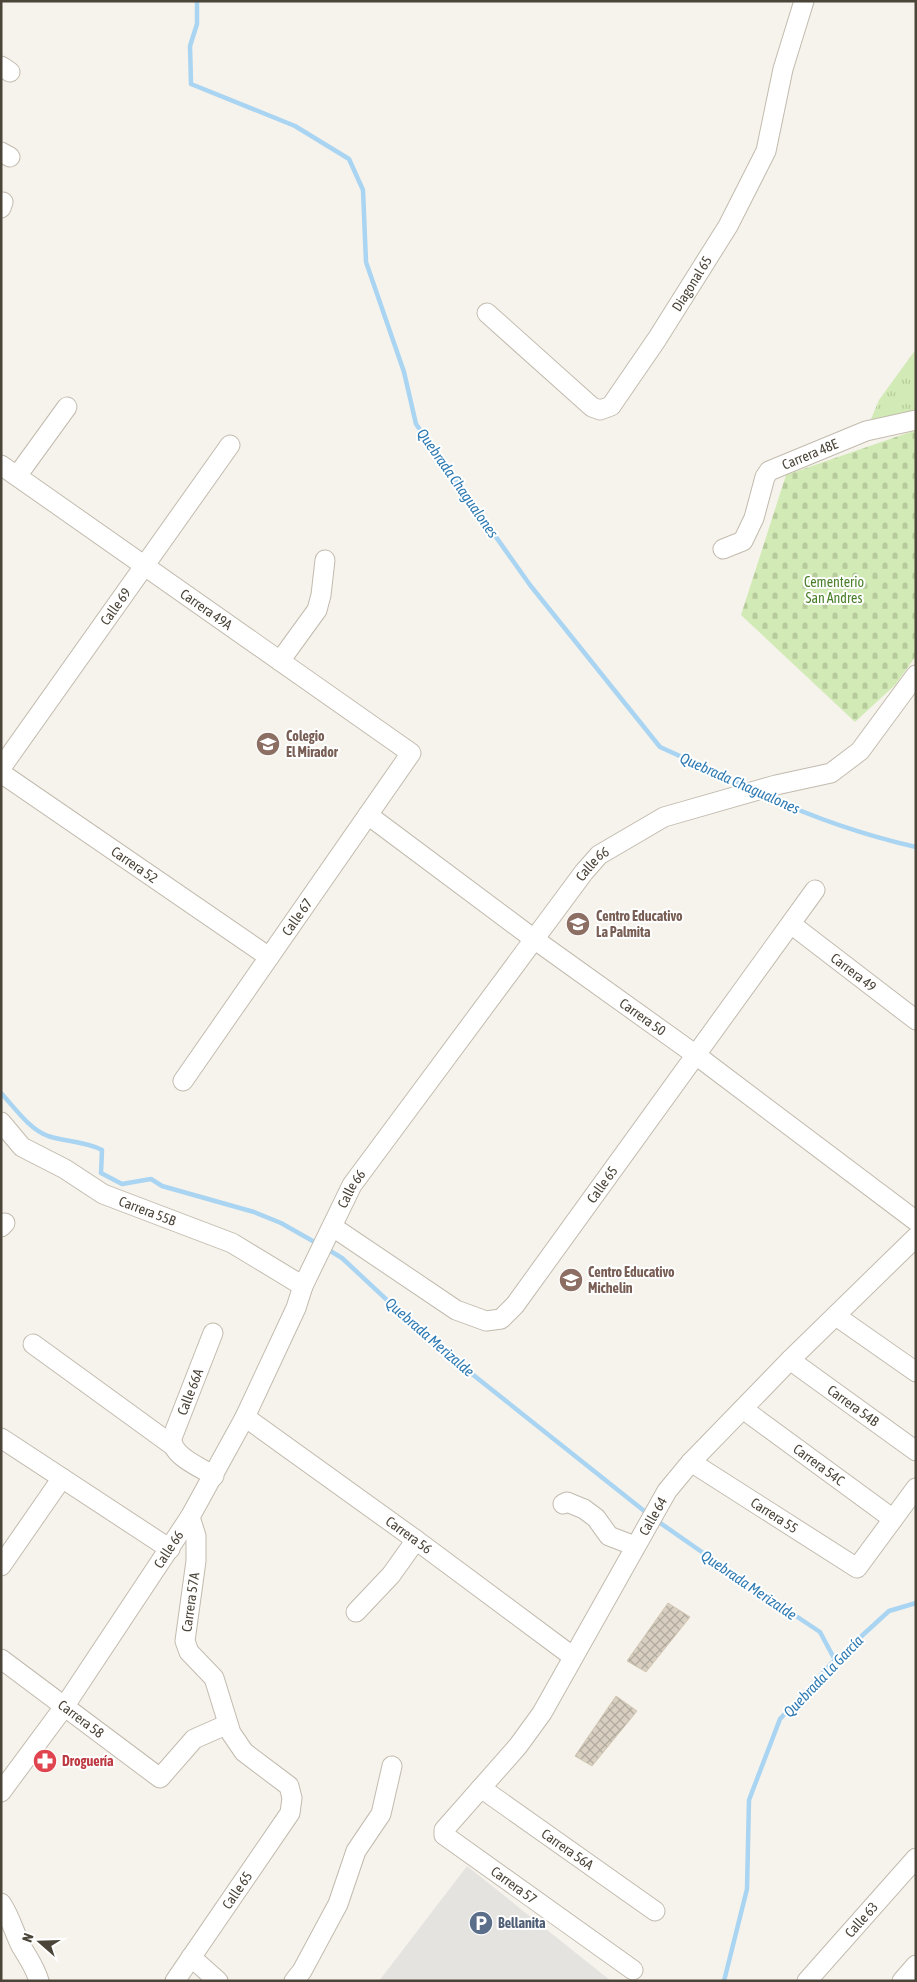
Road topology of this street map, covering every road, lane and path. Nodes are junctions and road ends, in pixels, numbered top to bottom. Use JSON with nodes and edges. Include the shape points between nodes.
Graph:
{"nodes":[{"id":1,"x":804,"y":1,"type":"edge"},
{"id":2,"x":487,"y":313,"type":"dead end"},
{"id":3,"x":67,"y":406,"type":"dead end"},
{"id":4,"x":916,"y":420,"type":"edge"},
{"id":5,"x":230,"y":445,"type":"dead end"},
{"id":6,"x":1,"y":465,"type":"edge"},
{"id":7,"x":17,"y":476,"type":"junction"},
{"id":8,"x":722,"y":549,"type":"dead end"},
{"id":9,"x":325,"y":560,"type":"dead end"},
{"id":10,"x":144,"y":565,"type":"junction"},
{"id":11,"x":280,"y":661,"type":"junction"},
{"id":12,"x":916,"y":675,"type":"edge"},
{"id":13,"x":411,"y":753,"type":"joint"},
{"id":14,"x":1,"y":768,"type":"edge"},
{"id":15,"x":1,"y":773,"type":"edge"},
{"id":16,"x":368,"y":815,"type":"junction"},
{"id":17,"x":815,"y":890,"type":"dead end"},
{"id":18,"x":791,"y":924,"type":"junction"},
{"id":19,"x":534,"y":939,"type":"junction"},
{"id":20,"x":269,"y":957,"type":"junction"},
{"id":21,"x":916,"y":1020,"type":"edge"},
{"id":22,"x":696,"y":1055,"type":"junction"},
{"id":23,"x":183,"y":1080,"type":"dead end"},
{"id":24,"x":1,"y":1122,"type":"edge"},
{"id":25,"x":916,"y":1221,"type":"edge"},
{"id":26,"x":332,"y":1228,"type":"junction"},
{"id":27,"x":916,"y":1237,"type":"edge"},
{"id":28,"x":303,"y":1286,"type":"junction"},
{"id":29,"x":836,"y":1316,"type":"junction"},
{"id":30,"x":213,"y":1333,"type":"dead end"},
{"id":31,"x":33,"y":1344,"type":"dead end"},
{"id":32,"x":790,"y":1360,"type":"junction"},
{"id":33,"x":916,"y":1372,"type":"edge"},
{"id":34,"x":743,"y":1409,"type":"junction"},
{"id":35,"x":245,"y":1417,"type":"junction"},
{"id":36,"x":1,"y":1438,"type":"edge"},
{"id":37,"x":174,"y":1449,"type":"junction"},
{"id":38,"x":916,"y":1451,"type":"edge"},
{"id":39,"x":691,"y":1462,"type":"junction"},
{"id":40,"x":214,"y":1476,"type":"junction"},
{"id":41,"x":62,"y":1478,"type":"junction"},
{"id":42,"x":916,"y":1488,"type":"edge"},
{"id":43,"x":564,"y":1504,"type":"dead end"},
{"id":44,"x":190,"y":1517,"type":"junction"},
{"id":45,"x":893,"y":1519,"type":"junction"},
{"id":46,"x":416,"y":1540,"type":"junction"},
{"id":47,"x":635,"y":1546,"type":"junction"},
{"id":48,"x":170,"y":1549,"type":"junction"},
{"id":49,"x":1,"y":1566,"type":"edge"},
{"id":50,"x":356,"y":1612,"type":"dead end"},
{"id":51,"x":572,"y":1656,"type":"junction"},
{"id":52,"x":1,"y":1659,"type":"edge"},
{"id":53,"x":64,"y":1707,"type":"junction"},
{"id":54,"x":228,"y":1724,"type":"junction"},
{"id":55,"x":392,"y":1766,"type":"dead end"},
{"id":56,"x":481,"y":1788,"type":"junction"},
{"id":57,"x":1,"y":1792,"type":"edge"},
{"id":58,"x":292,"y":1798,"type":"joint"},
{"id":59,"x":444,"y":1835,"type":"joint"},
{"id":60,"x":916,"y":1858,"type":"edge"},
{"id":61,"x":909,"y":1878,"type":"edge"},
{"id":62,"x":1,"y":1903,"type":"edge"},
{"id":63,"x":655,"y":1912,"type":"dead end"},
{"id":64,"x":191,"y":1957,"type":"junction"},
{"id":65,"x":916,"y":1965,"type":"edge"},
{"id":66,"x":632,"y":1970,"type":"dead end"},
{"id":67,"x":39,"y":1981,"type":"edge"},
{"id":68,"x":175,"y":1981,"type":"edge"},
{"id":69,"x":218,"y":1981,"type":"edge"},
{"id":70,"x":294,"y":1981,"type":"edge"},
{"id":71,"x":807,"y":1981,"type":"edge"},
{"id":72,"x":902,"y":1981,"type":"edge"}],
"edges":[{"from":1,"to":2,"type":"street","name":"Diagonal 65","via":[[783,68],[766,151],[728,226],[612,406],[600,410],[592,407]]},
{"from":3,"to":7,"type":"street"},
{"from":4,"to":8,"type":"street","name":"Carrera 48E","via":[[866,431],[769,471],[743,541]]},
{"from":5,"to":10,"type":"street","name":"Calle 69"},
{"from":6,"to":7,"type":"street","name":"Carrera 49A"},
{"from":7,"to":10,"type":"street","name":"Carrera 49A"},
{"from":9,"to":11,"type":"street","via":[[317,610]]},
{"from":10,"to":11,"type":"street","name":"Carrera 49A"},
{"from":10,"to":14,"type":"street","name":"Calle 69"},
{"from":11,"to":13,"type":"street","name":"Carrera 49A"},
{"from":12,"to":19,"type":"street","name":"Calle 66","via":[[860,751],[831,773],[664,817],[599,856]]},
{"from":13,"to":16,"type":"street","name":"Calle 67"},
{"from":15,"to":20,"type":"street","name":"Carrera 52"},
{"from":16,"to":19,"type":"street","name":"Carrera 50"},
{"from":16,"to":20,"type":"street","name":"Calle 67"},
{"from":17,"to":18,"type":"street","name":"Calle 65"},
{"from":18,"to":21,"type":"street","name":"Carrera 49"},
{"from":18,"to":22,"type":"street","name":"Calle 65"},
{"from":19,"to":22,"type":"street","name":"Carrera 50"},
{"from":19,"to":26,"type":"street","name":"Calle 66","via":[[352,1185]]},
{"from":20,"to":23,"type":"street","name":"Calle 67"},
{"from":22,"to":25,"type":"street","name":"Carrera 50"},
{"from":22,"to":26,"type":"street","name":"Calle 65","via":[[515,1305],[501,1319],[486,1321],[456,1310]]},
{"from":24,"to":28,"type":"street","name":"Carrera 55B","via":[[22,1147],[65,1169],[102,1194],[232,1242]]},
{"from":26,"to":28,"type":"street","name":"Calle 66"},
{"from":27,"to":29,"type":"street","name":"Calle 64"},
{"from":28,"to":35,"type":"street","name":"Calle 66","via":[[296,1308]]},
{"from":29,"to":32,"type":"street","name":"Calle 64"},
{"from":29,"to":33,"type":"street"},
{"from":30,"to":37,"type":"street","name":"Calle 66A","via":[[172,1438]]},
{"from":31,"to":37,"type":"street"},
{"from":32,"to":34,"type":"street","name":"Calle 64"},
{"from":32,"to":38,"type":"street","name":"Carrera 54B"},
{"from":34,"to":39,"type":"street","name":"Calle 64"},
{"from":34,"to":45,"type":"street","name":"Carrera 54C"},
{"from":35,"to":40,"type":"street","name":"Calle 66"},
{"from":35,"to":46,"type":"street","name":"Carrera 56"},
{"from":36,"to":41,"type":"street"},
{"from":37,"to":40,"type":"street"},
{"from":39,"to":45,"type":"street","name":"Carrera 55","via":[[857,1568]]},
{"from":39,"to":47,"type":"street","name":"Calle 64","via":[[667,1491]]},
{"from":40,"to":44,"type":"street","name":"Calle 66"},
{"from":41,"to":48,"type":"street"},
{"from":41,"to":49,"type":"street"},
{"from":42,"to":45,"type":"street"},
{"from":43,"to":47,"type":"street","via":[[567,1502],[584,1509],[596,1518],[609,1536]]},
{"from":44,"to":48,"type":"street","name":"Calle 66"},
{"from":44,"to":54,"type":"street","name":"Carrera 57A","via":[[196,1536],[196,1561],[185,1641],[189,1652],[214,1678]]},
{"from":46,"to":50,"type":"street","via":[[391,1575]]},
{"from":46,"to":51,"type":"street","name":"Carrera 56"},
{"from":47,"to":51,"type":"street","name":"Calle 64"},
{"from":48,"to":53,"type":"street","name":"Calle 66"},
{"from":51,"to":56,"type":"street","name":"Calle 64","via":[[537,1720]]},
{"from":52,"to":53,"type":"street","name":"Carrera 58"},
{"from":53,"to":54,"type":"street","name":"Carrera 58","via":[[160,1778],[194,1739]]},
{"from":53,"to":57,"type":"street","name":"Calle 66"},
{"from":54,"to":58,"type":"street","name":"Carrera 57A","via":[[244,1752],[289,1786]]},
{"from":55,"to":70,"type":"street","via":[[381,1814],[356,1851],[338,1904]]},
{"from":56,"to":59,"type":"street","name":"Calle 64","via":[[444,1830]]},
{"from":56,"to":63,"type":"street","name":"Carrera 56A"},
{"from":58,"to":64,"type":"street","name":"Calle 65","via":[[290,1813]]},
{"from":59,"to":66,"type":"street","name":"Carrera 57"},
{"from":60,"to":61,"type":"street","name":"Calle 63"},
{"from":61,"to":71,"type":"street","name":"Calle 63"},
{"from":62,"to":67,"type":"street","via":[[36,1969]]},
{"from":64,"to":68,"type":"street","name":"Calle 65"},
{"from":64,"to":69,"type":"street"},
{"from":65,"to":72,"type":"street"}]}
